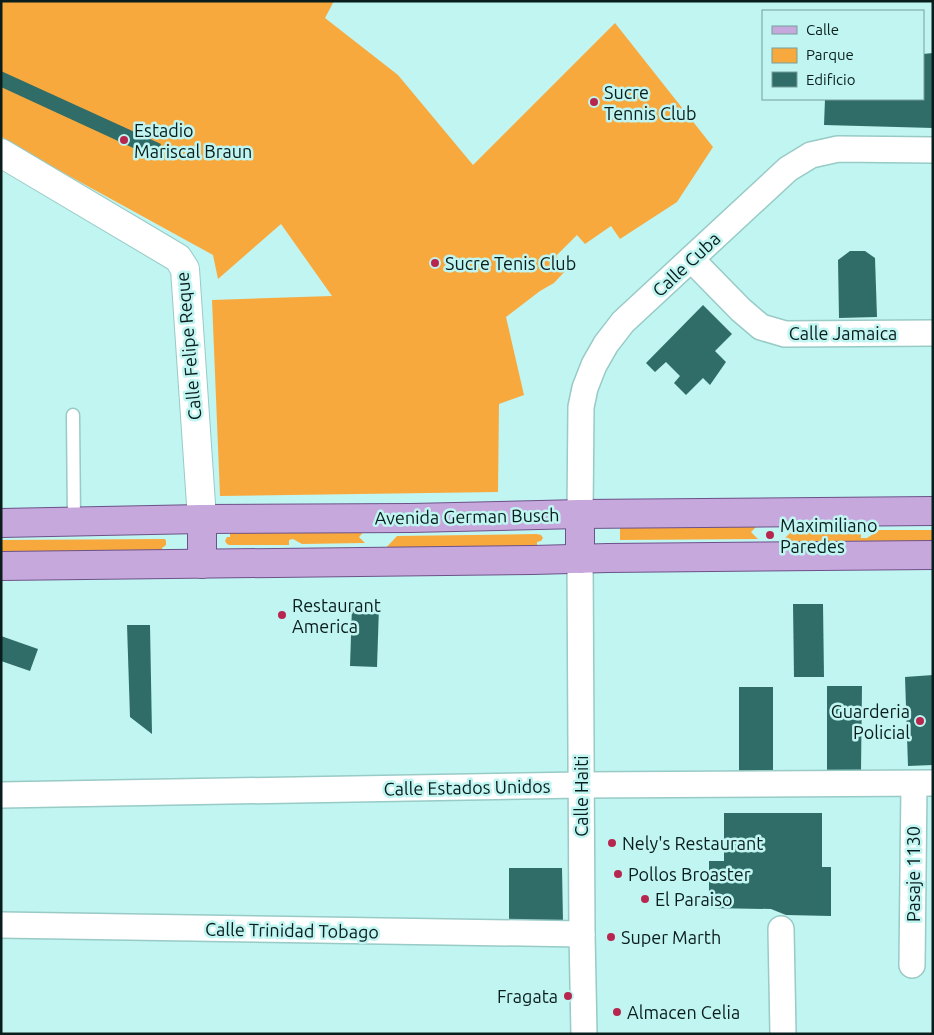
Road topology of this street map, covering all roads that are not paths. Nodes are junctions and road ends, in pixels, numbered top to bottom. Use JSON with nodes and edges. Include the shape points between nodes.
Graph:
{"nodes":[{"id":1,"x":933,"y":150,"type":"edge"},
{"id":2,"x":1,"y":153,"type":"edge"},
{"id":3,"x":691,"y":259,"type":"junction"},
{"id":4,"x":933,"y":333,"type":"edge"},
{"id":5,"x":73,"y":416,"type":"dead end"},
{"id":6,"x":933,"y":510,"type":"edge"},
{"id":7,"x":580,"y":514,"type":"junction"},
{"id":8,"x":202,"y":519,"type":"junction"},
{"id":9,"x":74,"y":521,"type":"junction"},
{"id":10,"x":1,"y":523,"type":"edge"},
{"id":11,"x":933,"y":555,"type":"edge"},
{"id":12,"x":580,"y":559,"type":"junction"},
{"id":13,"x":202,"y":564,"type":"junction"},
{"id":14,"x":1,"y":566,"type":"edge"},
{"id":15,"x":923,"y":784,"type":"edge"},
{"id":16,"x":581,"y":785,"type":"junction"},
{"id":17,"x":1,"y":795,"type":"edge"},
{"id":18,"x":1,"y":926,"type":"edge"},
{"id":19,"x":782,"y":929,"type":"dead end"},
{"id":20,"x":582,"y":934,"type":"junction"},
{"id":21,"x":912,"y":965,"type":"dead end"},
{"id":22,"x":584,"y":1034,"type":"edge"},
{"id":23,"x":783,"y":1034,"type":"edge"}],
"edges":[{"from":1,"to":3,"type":"street","name":"Calle Cuba","via":[[838,149],[810,155],[788,169]]},
{"from":2,"to":8,"type":"main road","name":"Calle Felipe Reque","via":[[178,258],[185,269]]},
{"from":3,"to":4,"type":"street","name":"Calle Jamaica","via":[[762,327],[785,334]]},
{"from":3,"to":7,"type":"street","name":"Calle Cuba","via":[[623,322],[594,365],[581,407]]},
{"from":5,"to":9,"type":"lane"},
{"from":6,"to":7,"type":"main road","name":"Avenida German Busch"},
{"from":7,"to":8,"type":"main road","name":"Avenida German Busch"},
{"from":7,"to":12,"type":"main road"},
{"from":8,"to":9,"type":"main road","name":"Avenida German Busch"},
{"from":8,"to":13,"type":"main road"},
{"from":9,"to":10,"type":"main road","name":"Avenida German Busch"},
{"from":11,"to":12,"type":"main road"},
{"from":12,"to":13,"type":"main road"},
{"from":12,"to":16,"type":"street","name":"Calle Haiti"},
{"from":13,"to":14,"type":"main road"},
{"from":15,"to":16,"type":"street","name":"Calle Estados Unidos"},
{"from":15,"to":21,"type":"street","name":"Pasaje 1130"},
{"from":16,"to":17,"type":"street","name":"Calle Estados Unidos"},
{"from":16,"to":20,"type":"street","name":"Calle Haiti"},
{"from":18,"to":20,"type":"street","name":"Calle Trinidad Tobago"},
{"from":19,"to":23,"type":"street"},
{"from":20,"to":22,"type":"street","name":"Calle Haiti"}]}
